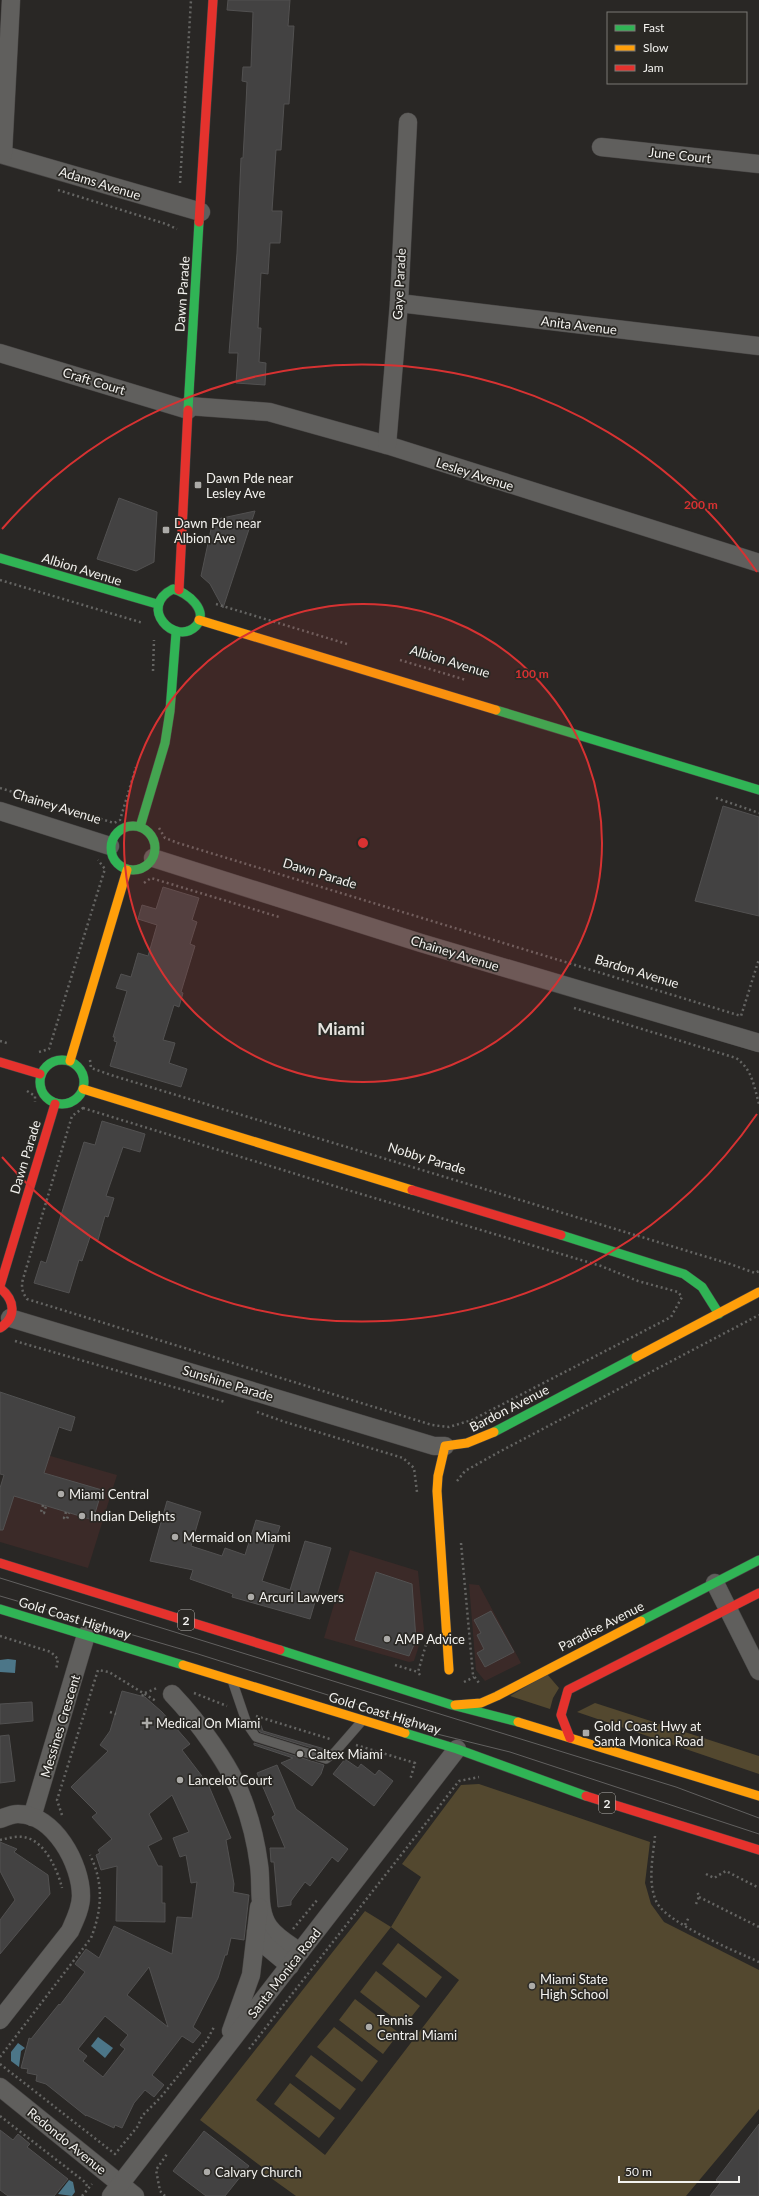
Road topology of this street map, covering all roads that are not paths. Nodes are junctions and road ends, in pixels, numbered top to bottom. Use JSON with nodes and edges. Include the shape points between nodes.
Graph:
{"nodes":[{"id":1,"x":11,"y":0,"type":"edge"},
{"id":2,"x":213,"y":0,"type":"edge"},
{"id":3,"x":408,"y":122,"type":"dead end"},
{"id":4,"x":601,"y":147,"type":"dead end"},
{"id":5,"x":2,"y":154,"type":"edge"},
{"id":6,"x":759,"y":164,"type":"edge"},
{"id":7,"x":201,"y":212,"type":"junction"},
{"id":8,"x":399,"y":303,"type":"junction"},
{"id":9,"x":759,"y":346,"type":"edge"},
{"id":10,"x":0,"y":353,"type":"edge"},
{"id":11,"x":188,"y":408,"type":"junction"},
{"id":12,"x":387,"y":446,"type":"junction"},
{"id":13,"x":0,"y":558,"type":"edge"},
{"id":14,"x":759,"y":563,"type":"edge"},
{"id":15,"x":179,"y":590,"type":"junction"},
{"id":16,"x":157,"y":604,"type":"junction"},
{"id":17,"x":199,"y":620,"type":"junction"},
{"id":18,"x":176,"y":632,"type":"junction"},
{"id":19,"x":759,"y":790,"type":"edge"},
{"id":20,"x":0,"y":811,"type":"edge"},
{"id":21,"x":140,"y":827,"type":"junction"},
{"id":22,"x":110,"y":846,"type":"junction"},
{"id":23,"x":153,"y":858,"type":"junction"},
{"id":24,"x":127,"y":870,"type":"junction"},
{"id":25,"x":759,"y":1043,"type":"edge"},
{"id":26,"x":70,"y":1061,"type":"junction"},
{"id":27,"x":0,"y":1062,"type":"edge"},
{"id":28,"x":40,"y":1074,"type":"junction"},
{"id":29,"x":84,"y":1089,"type":"junction"},
{"id":30,"x":55,"y":1104,"type":"junction"},
{"id":31,"x":0,"y":1287,"type":"edge"},
{"id":32,"x":759,"y":1292,"type":"edge"},
{"id":33,"x":719,"y":1314,"type":"junction"},
{"id":34,"x":5,"y":1323,"type":"edge"},
{"id":35,"x":445,"y":1446,"type":"junction"},
{"id":36,"x":759,"y":1560,"type":"edge"},
{"id":37,"x":0,"y":1563,"type":"edge"},
{"id":38,"x":715,"y":1583,"type":"junction"},
{"id":39,"x":759,"y":1593,"type":"edge"},
{"id":40,"x":0,"y":1609,"type":"edge"},
{"id":41,"x":728,"y":1610,"type":"junction"},
{"id":42,"x":86,"y":1636,"type":"junction"},
{"id":43,"x":554,"y":1665,"type":"junction"},
{"id":44,"x":449,"y":1670,"type":"dead end"},
{"id":45,"x":759,"y":1671,"type":"edge"},
{"id":46,"x":232,"y":1680,"type":"junction"},
{"id":47,"x":565,"y":1684,"type":"junction"},
{"id":48,"x":165,"y":1694,"type":"road end"},
{"id":49,"x":452,"y":1705,"type":"junction"},
{"id":50,"x":363,"y":1720,"type":"junction"},
{"id":51,"x":570,"y":1738,"type":"junction"},
{"id":52,"x":457,"y":1749,"type":"junction"},
{"id":53,"x":759,"y":1796,"type":"edge"},
{"id":54,"x":32,"y":1817,"type":"junction"},
{"id":55,"x":0,"y":1819,"type":"edge"},
{"id":56,"x":759,"y":1850,"type":"edge"},
{"id":57,"x":261,"y":1900,"type":"junction"},
{"id":58,"x":256,"y":1932,"type":"junction"},
{"id":59,"x":295,"y":1959,"type":"junction"},
{"id":60,"x":0,"y":2020,"type":"edge"},
{"id":61,"x":216,"y":2060,"type":"junction"},
{"id":62,"x":0,"y":2087,"type":"edge"},
{"id":63,"x":115,"y":2190,"type":"edge"},
{"id":64,"x":135,"y":2196,"type":"edge"}],
"edges":[{"from":1,"to":5,"type":"street"},
{"from":2,"to":7,"type":"main road","name":"Dawn Parade"},
{"from":3,"to":8,"type":"street","name":"Gaye Parade"},
{"from":4,"to":6,"type":"street","name":"June Court"},
{"from":5,"to":7,"type":"street","name":"Adams Avenue"},
{"from":7,"to":11,"type":"main road","name":"Dawn Parade"},
{"from":8,"to":9,"type":"street","name":"Anita Avenue"},
{"from":8,"to":12,"type":"street","name":"Gaye Parade"},
{"from":10,"to":11,"type":"street","name":"Craft Court"},
{"from":11,"to":12,"type":"street","name":"Lesley Avenue","via":[[269,412]]},
{"from":11,"to":15,"type":"main road","name":"Dawn Parade"},
{"from":12,"to":14,"type":"street","name":"Lesley Avenue"},
{"from":13,"to":16,"type":"main road","name":"Albion Avenue"},
{"from":15,"to":16,"type":"main road","via":[[167,591]]},
{"from":15,"to":17,"type":"main road","via":[[196,605]]},
{"from":16,"to":18,"type":"main road","via":[[157,612],[165,626]]},
{"from":17,"to":18,"type":"main road","via":[[189,631]]},
{"from":17,"to":19,"type":"main road"},
{"from":18,"to":21,"type":"main road","via":[[165,743]]},
{"from":20,"to":22,"type":"street","name":"Chainey Avenue"},
{"from":21,"to":22,"type":"main road","via":[[123,828],[115,835]]},
{"from":21,"to":23,"type":"main road","via":[[153,838]]},
{"from":22,"to":24,"type":"main road","via":[[117,864]]},
{"from":23,"to":24,"type":"main road","via":[[139,870]]},
{"from":23,"to":25,"type":"street","name":"Chainey Avenue","via":[[421,943]]},
{"from":24,"to":26,"type":"main road"},
{"from":26,"to":28,"type":"main road","via":[[52,1061]]},
{"from":26,"to":29,"type":"main road","via":[[82,1072]]},
{"from":27,"to":28,"type":"main road"},
{"from":28,"to":30,"type":"main road","via":[[40,1089]]},
{"from":29,"to":30,"type":"main road","via":[[75,1100]]},
{"from":29,"to":33,"type":"main road","via":[[675,1270],[701,1284]]},
{"from":30,"to":31,"type":"main road","name":"Dawn Parade"},
{"from":31,"to":34,"type":"main road","via":[[11,1298],[13,1305]]},
{"from":32,"to":33,"type":"main road","name":"Bardon Avenue"},
{"from":33,"to":35,"type":"main road","name":"Bardon Avenue","via":[[493,1432],[467,1443]]},
{"from":34,"to":35,"type":"street","name":"Sunshine Parade","via":[[434,1446]]},
{"from":35,"to":44,"type":"main road","via":[[437,1491]]},
{"from":36,"to":38,"type":"main road","name":"Paradise Avenue"},
{"from":37,"to":49,"type":"main road","name":"Gold Coast Highway","number":"2"},
{"from":38,"to":41,"type":"street"},
{"from":38,"to":43,"type":"main road","name":"Paradise Avenue"},
{"from":39,"to":41,"type":"main road"},
{"from":40,"to":42,"type":"main road","name":"Gold Coast Highway","number":"2"},
{"from":41,"to":45,"type":"street"},
{"from":41,"to":47,"type":"main road"},
{"from":42,"to":46,"type":"main road","name":"Gold Coast Highway","number":"2"},
{"from":42,"to":54,"type":"street","name":"Messines Crescent"},
{"from":43,"to":47,"type":"main road"},
{"from":43,"to":49,"type":"main road","name":"Paradise Avenue","via":[[480,1703]]},
{"from":46,"to":50,"type":"main road","name":"Gold Coast Highway","number":"2"},
{"from":46,"to":50,"type":"lane","via":[[250,1731],[256,1737],[326,1759]]},
{"from":47,"to":51,"type":"main road","via":[[561,1715]]},
{"from":48,"to":57,"type":"street","via":[[203,1730],[242,1797],[253,1830]]},
{"from":49,"to":51,"type":"main road","name":"Gold Coast Highway","number":"2"},
{"from":50,"to":52,"type":"main road","name":"Gold Coast Highway","number":"2"},
{"from":51,"to":53,"type":"main road","name":"Gold Coast Highway","number":"2","via":[[727,1784]]},
{"from":52,"to":56,"type":"main road","name":"Gold Coast Highway","number":"2","via":[[591,1798]]},
{"from":52,"to":59,"type":"street","name":"Santa Monica Road"},
{"from":54,"to":55,"type":"street","via":[[17,1814]]},
{"from":54,"to":60,"type":"street","via":[[60,1839],[69,1852],[80,1882],[81,1898],[70,1931]]},
{"from":57,"to":58,"type":"street"},
{"from":57,"to":59,"type":"street","via":[[269,1927]]},
{"from":58,"to":59,"type":"street","via":[[266,1946]]},
{"from":58,"to":61,"type":"street","via":[[253,1965],[245,1996]]},
{"from":59,"to":61,"type":"street","name":"Santa Monica Road"},
{"from":61,"to":63,"type":"street","name":"Santa Monica Road"},
{"from":62,"to":63,"type":"street","name":"Redondo Avenue"},
{"from":63,"to":64,"type":"street","name":"Redondo Avenue"}]}
